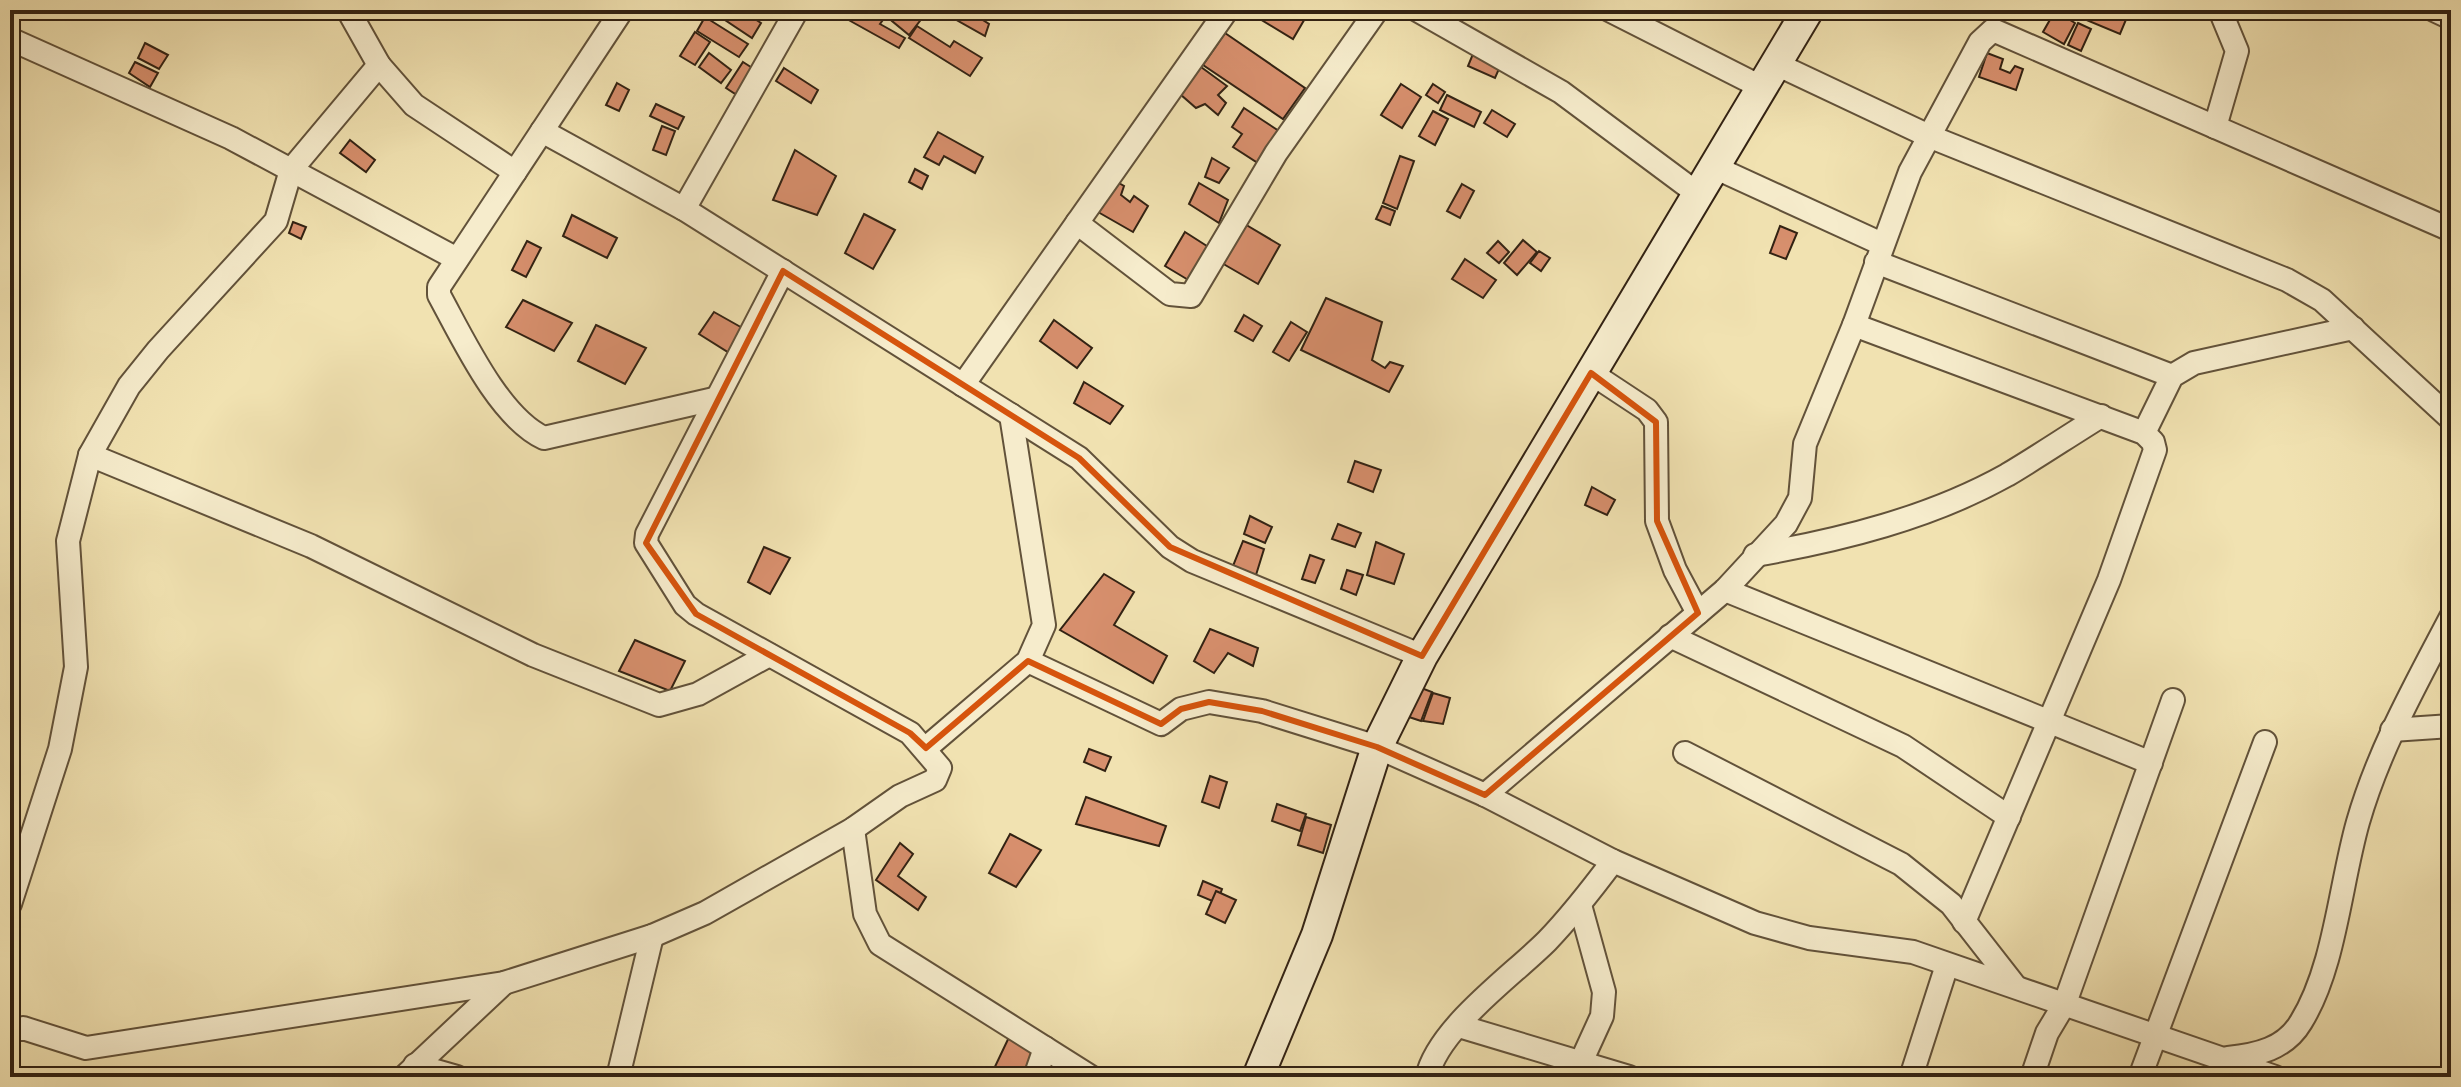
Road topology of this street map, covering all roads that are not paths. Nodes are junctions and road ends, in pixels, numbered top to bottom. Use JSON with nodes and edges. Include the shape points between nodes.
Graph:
{"nodes":[{"id":1,"x":348,"y":10,"type":"edge"},
{"id":2,"x":622,"y":10,"type":"edge"},
{"id":3,"x":797,"y":10,"type":"edge"},
{"id":4,"x":1227,"y":10,"type":"edge"},
{"id":5,"x":1377,"y":10,"type":"edge"},
{"id":6,"x":1417,"y":10,"type":"edge"},
{"id":7,"x":1609,"y":10,"type":"edge"},
{"id":8,"x":1808,"y":10,"type":"edge"},
{"id":9,"x":2220,"y":10,"type":"edge"},
{"id":10,"x":2434,"y":10,"type":"edge"},
{"id":11,"x":2451,"y":18,"type":"edge"},
{"id":12,"x":10,"y":39,"type":"edge"},
{"id":13,"x":379,"y":65,"type":"junction"},
{"id":14,"x":1768,"y":76,"type":"junction"},
{"id":15,"x":2215,"y":127,"type":"junction"},
{"id":16,"x":542,"y":131,"type":"junction"},
{"id":17,"x":1931,"y":137,"type":"junction"},
{"id":18,"x":1714,"y":167,"type":"junction"},
{"id":19,"x":291,"y":170,"type":"junction"},
{"id":20,"x":515,"y":172,"type":"junction"},
{"id":21,"x":1698,"y":194,"type":"junction"},
{"id":22,"x":684,"y":209,"type":"junction"},
{"id":23,"x":1077,"y":223,"type":"junction"},
{"id":24,"x":2451,"y":230,"type":"edge"},
{"id":25,"x":1879,"y":253,"type":"junction"},
{"id":26,"x":457,"y":259,"type":"junction"},
{"id":27,"x":783,"y":271,"type":"junction"},
{"id":28,"x":1854,"y":325,"type":"junction"},
{"id":29,"x":2353,"y":328,"type":"junction"},
{"id":30,"x":1591,"y":373,"type":"junction"},
{"id":31,"x":2172,"y":376,"type":"junction"},
{"id":32,"x":963,"y":385,"type":"junction"},
{"id":33,"x":714,"y":399,"type":"junction"},
{"id":34,"x":1011,"y":415,"type":"junction"},
{"id":35,"x":2101,"y":416,"type":"junction"},
{"id":36,"x":2451,"y":419,"type":"edge"},
{"id":37,"x":2144,"y":433,"type":"junction"},
{"id":38,"x":90,"y":455,"type":"junction"},
{"id":39,"x":1755,"y":555,"type":"junction"},
{"id":40,"x":1725,"y":590,"type":"junction"},
{"id":41,"x":1698,"y":613,"type":"junction"},
{"id":42,"x":2451,"y":617,"type":"edge"},
{"id":43,"x":1670,"y":636,"type":"junction"},
{"id":44,"x":769,"y":655,"type":"junction"},
{"id":45,"x":1422,"y":656,"type":"junction"},
{"id":46,"x":1028,"y":661,"type":"junction"},
{"id":47,"x":2173,"y":700,"type":"dead end"},
{"id":48,"x":2051,"y":722,"type":"junction"},
{"id":49,"x":2451,"y":726,"type":"edge"},
{"id":50,"x":2392,"y":730,"type":"junction"},
{"id":51,"x":2265,"y":742,"type":"dead end"},
{"id":52,"x":1377,"y":747,"type":"junction"},
{"id":53,"x":926,"y":748,"type":"junction"},
{"id":54,"x":1685,"y":753,"type":"dead end"},
{"id":55,"x":2151,"y":763,"type":"junction"},
{"id":56,"x":1485,"y":795,"type":"junction"},
{"id":57,"x":2009,"y":817,"type":"junction"},
{"id":58,"x":853,"y":829,"type":"junction"},
{"id":59,"x":1613,"y":861,"type":"junction"},
{"id":60,"x":10,"y":904,"type":"edge"},
{"id":61,"x":1580,"y":905,"type":"junction"},
{"id":62,"x":1964,"y":922,"type":"junction"},
{"id":63,"x":652,"y":936,"type":"junction"},
{"id":64,"x":1947,"y":965,"type":"junction"},
{"id":65,"x":504,"y":983,"type":"junction"},
{"id":66,"x":2016,"y":986,"type":"junction"},
{"id":67,"x":2065,"y":1003,"type":"junction"},
{"id":68,"x":1459,"y":1026,"type":"junction"},
{"id":69,"x":10,"y":1030,"type":"edge"},
{"id":70,"x":2157,"y":1035,"type":"junction"},
{"id":71,"x":1045,"y":1048,"type":"junction"},
{"id":72,"x":2223,"y":1059,"type":"junction"},
{"id":73,"x":1581,"y":1062,"type":"junction"},
{"id":74,"x":410,"y":1071,"type":"edge"},
{"id":75,"x":2267,"y":1076,"type":"edge"},
{"id":76,"x":457,"y":1077,"type":"edge"},
{"id":77,"x":618,"y":1077,"type":"edge"},
{"id":78,"x":1035,"y":1077,"type":"edge"},
{"id":79,"x":1091,"y":1077,"type":"edge"},
{"id":80,"x":1258,"y":1077,"type":"edge"},
{"id":81,"x":1427,"y":1077,"type":"edge"},
{"id":82,"x":1629,"y":1077,"type":"edge"},
{"id":83,"x":1911,"y":1077,"type":"edge"},
{"id":84,"x":2032,"y":1077,"type":"edge"},
{"id":85,"x":2140,"y":1077,"type":"edge"}],
"edges":[{"from":1,"to":13,"type":"street"},
{"from":2,"to":16,"type":"street"},
{"from":3,"to":22,"type":"street"},
{"from":4,"to":23,"type":"street"},
{"from":5,"to":23,"type":"street","via":[[1276,153],[1191,296],[1170,294]]},
{"from":6,"to":21,"type":"street","via":[[1561,92]]},
{"from":7,"to":14,"type":"street"},
{"from":8,"to":14,"type":"street"},
{"from":9,"to":15,"type":"street","via":[[2237,51]]},
{"from":10,"to":11,"type":"street"},
{"from":12,"to":19,"type":"street"},
{"from":13,"to":19,"type":"street"},
{"from":13,"to":20,"type":"street","via":[[414,105]]},
{"from":14,"to":17,"type":"street"},
{"from":14,"to":18,"type":"street"},
{"from":15,"to":17,"type":"street","via":[[1993,30],[1980,42]]},
{"from":15,"to":24,"type":"street"},
{"from":16,"to":20,"type":"street"},
{"from":16,"to":22,"type":"street"},
{"from":17,"to":25,"type":"street","via":[[1910,172]]},
{"from":17,"to":29,"type":"street","via":[[2287,280],[2322,300]]},
{"from":18,"to":21,"type":"street"},
{"from":18,"to":25,"type":"street"},
{"from":19,"to":26,"type":"street"},
{"from":19,"to":38,"type":"street","via":[[276,221],[129,386]]},
{"from":20,"to":26,"type":"street"},
{"from":21,"to":30,"type":"street"},
{"from":22,"to":27,"type":"street"},
{"from":23,"to":32,"type":"street"},
{"from":25,"to":28,"type":"street"},
{"from":25,"to":31,"type":"street"},
{"from":26,"to":33,"type":"street","via":[[439,295],[507,408],[528,431],[544,438]]},
{"from":27,"to":32,"type":"street"},
{"from":27,"to":33,"type":"street"},
{"from":28,"to":35,"type":"street"},
{"from":28,"to":39,"type":"street","via":[[1805,444],[1800,498],[1786,524]]},
{"from":29,"to":31,"type":"street","via":[[2194,363]]},
{"from":29,"to":36,"type":"street"},
{"from":30,"to":41,"type":"street","via":[[1647,410],[1656,422],[1657,521]]},
{"from":30,"to":45,"type":"street"},
{"from":31,"to":37,"type":"street"},
{"from":32,"to":34,"type":"street"},
{"from":33,"to":44,"type":"street","via":[[646,543],[685,605]]},
{"from":34,"to":45,"type":"street","via":[[1079,458],[1170,547],[1192,561]]},
{"from":34,"to":46,"type":"street","via":[[1044,625]]},
{"from":35,"to":37,"type":"street"},
{"from":35,"to":39,"type":"street","via":[[2005,476],[1927,509],[1839,540]]},
{"from":37,"to":48,"type":"street","via":[[2155,450]]},
{"from":38,"to":44,"type":"street","via":[[311,546],[533,655],[659,705],[698,694]]},
{"from":38,"to":60,"type":"street","via":[[68,541],[76,667],[60,749]]},
{"from":39,"to":40,"type":"street"},
{"from":40,"to":41,"type":"street"},
{"from":40,"to":48,"type":"street"},
{"from":41,"to":43,"type":"street"},
{"from":42,"to":50,"type":"street"},
{"from":43,"to":56,"type":"street"},
{"from":43,"to":57,"type":"street","via":[[1903,746]]},
{"from":44,"to":53,"type":"street","via":[[910,733]]},
{"from":45,"to":52,"type":"street"},
{"from":46,"to":52,"type":"street","via":[[1161,724],[1181,709],[1209,702],[1262,711]]},
{"from":46,"to":53,"type":"street"},
{"from":47,"to":55,"type":"street"},
{"from":48,"to":55,"type":"street"},
{"from":48,"to":57,"type":"street"},
{"from":49,"to":50,"type":"street"},
{"from":50,"to":72,"type":"street","via":[[2358,821],[2319,983],[2301,1023],[2284,1042],[2256,1055]]},
{"from":51,"to":70,"type":"street"},
{"from":52,"to":56,"type":"street"},
{"from":52,"to":80,"type":"street","via":[[1317,935]]},
{"from":53,"to":58,"type":"street","via":[[940,768],[935,780],[900,796]]},
{"from":54,"to":62,"type":"street","via":[[1901,864],[1951,904]]},
{"from":55,"to":67,"type":"street"},
{"from":56,"to":59,"type":"street"},
{"from":57,"to":62,"type":"street"},
{"from":58,"to":63,"type":"street","via":[[705,913]]},
{"from":58,"to":71,"type":"street","via":[[865,914],[880,944]]},
{"from":59,"to":61,"type":"street"},
{"from":59,"to":64,"type":"street","via":[[1755,923],[1809,938],[1913,952]]},
{"from":61,"to":68,"type":"street"},
{"from":61,"to":73,"type":"street","via":[[1604,992],[1602,1016]]},
{"from":62,"to":66,"type":"street"},
{"from":63,"to":65,"type":"street"},
{"from":63,"to":77,"type":"street"},
{"from":64,"to":66,"type":"street"},
{"from":64,"to":83,"type":"street"},
{"from":65,"to":69,"type":"street","via":[[86,1048],[23,1028]]},
{"from":65,"to":74,"type":"street"},
{"from":66,"to":67,"type":"street"},
{"from":67,"to":70,"type":"street"},
{"from":67,"to":84,"type":"street","via":[[2047,1033]]},
{"from":68,"to":73,"type":"street"},
{"from":68,"to":81,"type":"street","via":[[1430,1063]]},
{"from":70,"to":72,"type":"street"},
{"from":70,"to":85,"type":"street"},
{"from":71,"to":78,"type":"street"},
{"from":71,"to":79,"type":"street"},
{"from":72,"to":75,"type":"street"},
{"from":73,"to":82,"type":"street"},
{"from":74,"to":76,"type":"street"}]}
